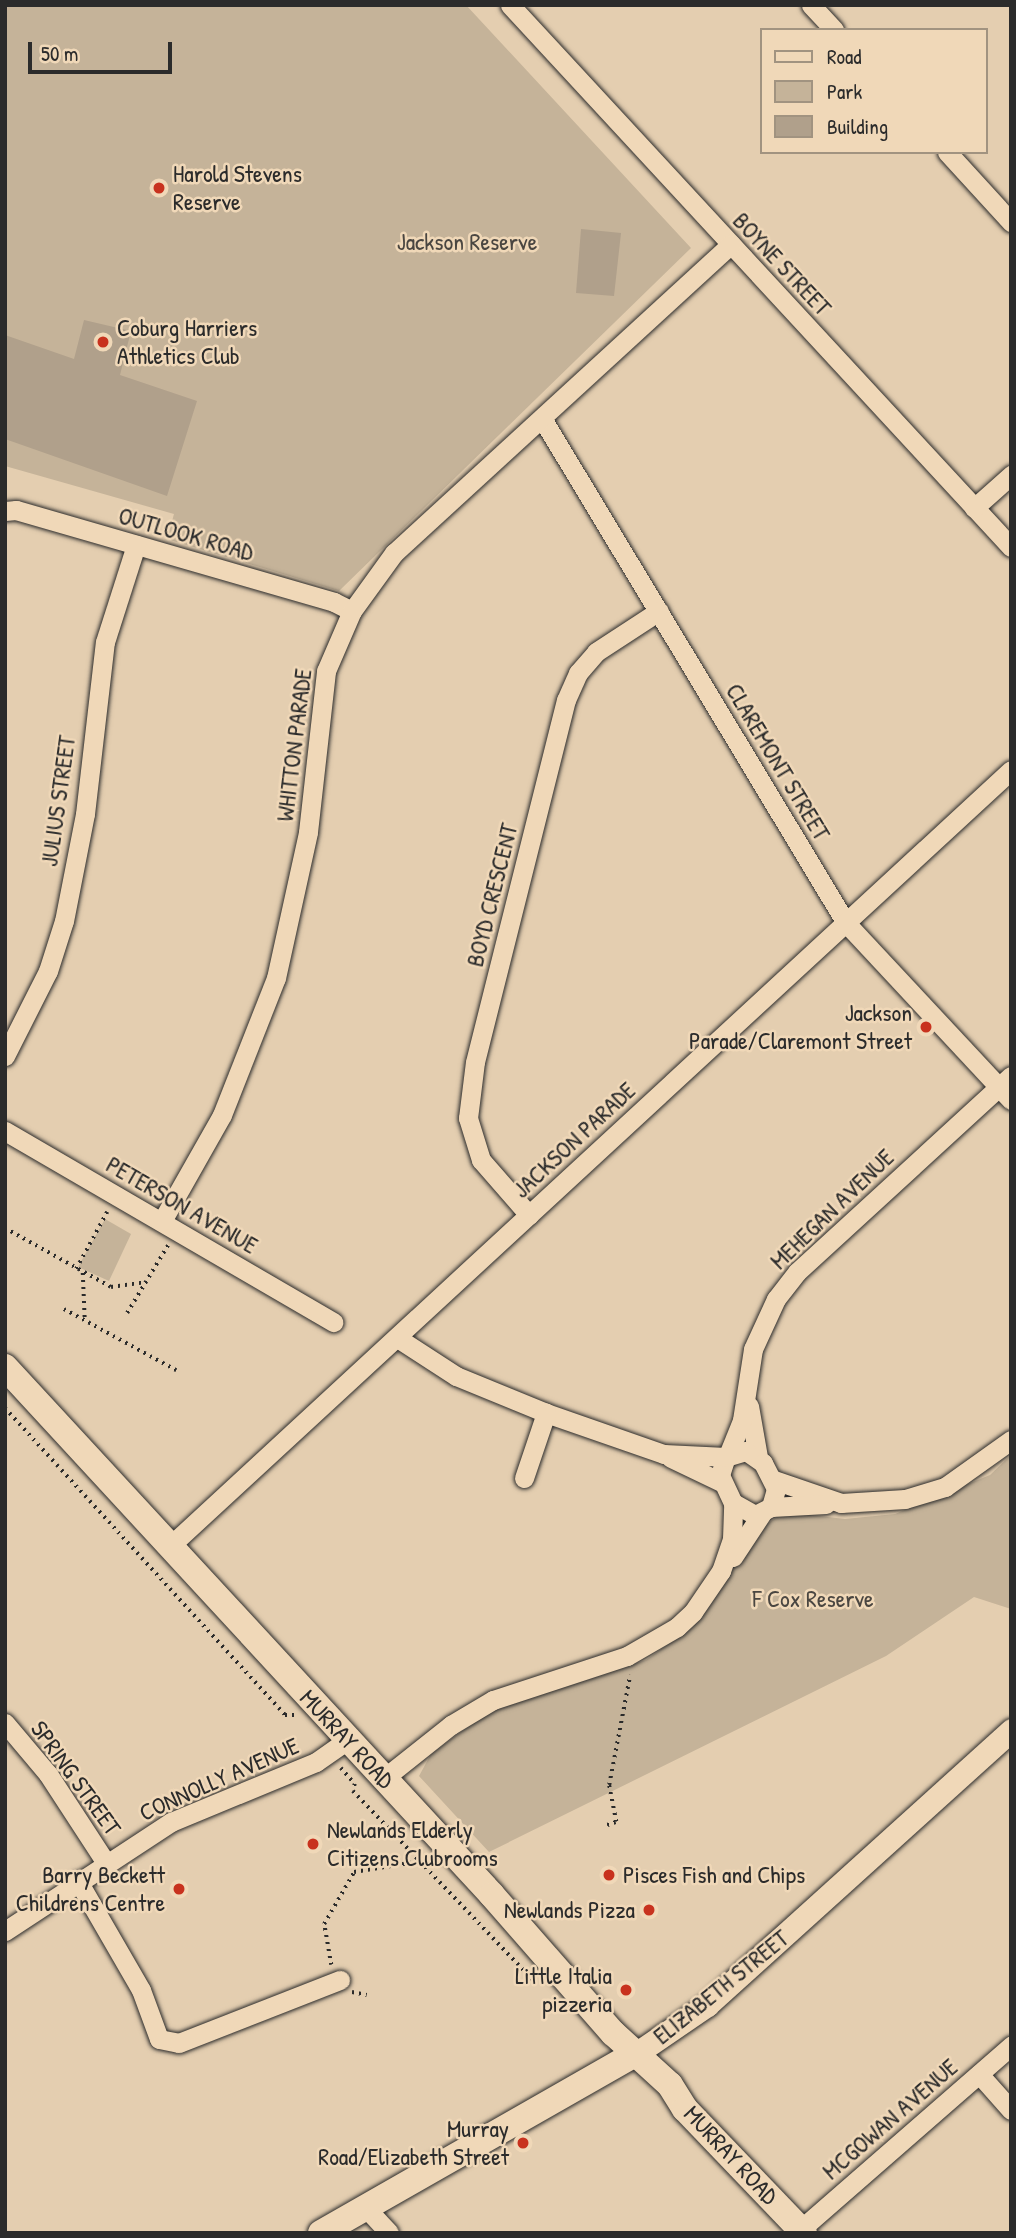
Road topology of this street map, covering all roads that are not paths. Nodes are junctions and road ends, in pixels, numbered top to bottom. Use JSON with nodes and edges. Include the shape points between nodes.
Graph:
{"nodes":[{"id":1,"x":811,"y":5,"type":"edge"},
{"id":2,"x":518,"y":8,"type":"edge"},
{"id":3,"x":832,"y":28,"type":"edge"},
{"id":4,"x":949,"y":154,"type":"edge"},
{"id":5,"x":1011,"y":222,"type":"edge"},
{"id":6,"x":731,"y":244,"type":"junction"},
{"id":7,"x":543,"y":419,"type":"junction"},
{"id":8,"x":1011,"y":475,"type":"edge"},
{"id":9,"x":974,"y":508,"type":"junction"},
{"id":10,"x":5,"y":511,"type":"edge"},
{"id":11,"x":136,"y":545,"type":"junction"},
{"id":12,"x":1011,"y":547,"type":"edge"},
{"id":13,"x":352,"y":611,"type":"junction"},
{"id":14,"x":659,"y":611,"type":"junction"},
{"id":15,"x":1011,"y":770,"type":"edge"},
{"id":16,"x":846,"y":923,"type":"junction"},
{"id":17,"x":5,"y":1056,"type":"edge"},
{"id":18,"x":1007,"y":1088,"type":"edge"},
{"id":19,"x":5,"y":1131,"type":"edge"},
{"id":20,"x":529,"y":1215,"type":"junction"},
{"id":21,"x":169,"y":1225,"type":"junction"},
{"id":22,"x":333,"y":1322,"type":"dead end"},
{"id":23,"x":399,"y":1339,"type":"junction"},
{"id":24,"x":5,"y":1367,"type":"edge"},
{"id":25,"x":747,"y":1395,"type":"junction"},
{"id":26,"x":546,"y":1413,"type":"junction"},
{"id":27,"x":1011,"y":1440,"type":"edge"},
{"id":28,"x":664,"y":1454,"type":"junction"},
{"id":29,"x":727,"y":1456,"type":"junction"},
{"id":30,"x":758,"y":1457,"type":"junction"},
{"id":31,"x":524,"y":1478,"type":"dead end"},
{"id":32,"x":774,"y":1480,"type":"junction"},
{"id":33,"x":721,"y":1482,"type":"junction"},
{"id":34,"x":733,"y":1503,"type":"junction"},
{"id":35,"x":841,"y":1503,"type":"junction"},
{"id":36,"x":767,"y":1510,"type":"junction"},
{"id":37,"x":170,"y":1546,"type":"junction"},
{"id":38,"x":721,"y":1571,"type":"junction"},
{"id":39,"x":5,"y":1723,"type":"edge"},
{"id":40,"x":1011,"y":1730,"type":"edge"},
{"id":41,"x":338,"y":1747,"type":"junction"},
{"id":42,"x":383,"y":1779,"type":"junction"},
{"id":43,"x":106,"y":1863,"type":"junction"},
{"id":44,"x":78,"y":1881,"type":"junction"},
{"id":45,"x":5,"y":1931,"type":"edge"},
{"id":46,"x":343,"y":1985,"type":"road end"},
{"id":47,"x":1011,"y":2046,"type":"edge"},
{"id":48,"x":637,"y":2053,"type":"junction"},
{"id":49,"x":979,"y":2074,"type":"junction"},
{"id":50,"x":1011,"y":2110,"type":"edge"},
{"id":51,"x":365,"y":2207,"type":"junction"},
{"id":52,"x":803,"y":2231,"type":"edge"},
{"id":53,"x":321,"y":2233,"type":"edge"},
{"id":54,"x":389,"y":2233,"type":"edge"}],
"edges":[{"from":1,"to":3,"type":"street"},
{"from":2,"to":6,"type":"street","name":"BOYNE STREET"},
{"from":4,"to":5,"type":"street"},
{"from":6,"to":7,"type":"street","name":"WHITTON PARADE"},
{"from":6,"to":9,"type":"street","name":"BOYNE STREET"},
{"from":7,"to":13,"type":"street","name":"WHITTON PARADE","via":[[394,553]]},
{"from":7,"to":14,"type":"street","name":"CLAREMONT STREET"},
{"from":8,"to":9,"type":"street"},
{"from":9,"to":12,"type":"street","name":"BOYNE STREET"},
{"from":10,"to":11,"type":"street","name":"OUTLOOK ROAD","via":[[16,510]]},
{"from":11,"to":13,"type":"street","name":"OUTLOOK ROAD"},
{"from":11,"to":17,"type":"street","name":"JULIUS STREET","via":[[105,642],[85,814],[64,921],[48,971]]},
{"from":13,"to":21,"type":"street","name":"WHITTON PARADE","via":[[326,671],[308,832],[276,978],[222,1115]]},
{"from":14,"to":16,"type":"street","name":"CLAREMONT STREET"},
{"from":14,"to":20,"type":"street","name":"BOYD CRESCENT","via":[[596,652],[578,673],[566,700],[475,1062],[468,1118],[481,1160]]},
{"from":15,"to":16,"type":"street","name":"JACKSON PARADE"},
{"from":16,"to":18,"type":"street","name":"CLAREMONT STREET"},
{"from":16,"to":20,"type":"street","name":"JACKSON PARADE"},
{"from":18,"to":25,"type":"street","name":"MEHEGAN AVENUE","via":[[797,1272],[761,1325]]},
{"from":19,"to":21,"type":"street","name":"PETERSON AVENUE"},
{"from":20,"to":23,"type":"street","name":"JACKSON PARADE"},
{"from":21,"to":22,"type":"street","name":"PETERSON AVENUE"},
{"from":23,"to":26,"type":"street","via":[[456,1376]]},
{"from":23,"to":37,"type":"street","name":"JACKSON PARADE"},
{"from":24,"to":37,"type":"main road","name":"MURRAY ROAD"},
{"from":25,"to":29,"type":"street","name":"MEHEGAN AVENUE"},
{"from":25,"to":30,"type":"street","name":"MEHEGAN AVENUE"},
{"from":26,"to":28,"type":"street"},
{"from":26,"to":31,"type":"street"},
{"from":27,"to":35,"type":"street","via":[[945,1487],[905,1499]]},
{"from":28,"to":29,"type":"street"},
{"from":28,"to":33,"type":"street"},
{"from":29,"to":30,"type":"street","via":[[746,1451]]},
{"from":29,"to":33,"type":"street"},
{"from":30,"to":32,"type":"street"},
{"from":32,"to":35,"type":"street"},
{"from":32,"to":36,"type":"street","via":[[776,1496]]},
{"from":33,"to":34,"type":"street"},
{"from":34,"to":36,"type":"street","via":[[746,1513]]},
{"from":34,"to":38,"type":"street","via":[[732,1539]]},
{"from":35,"to":36,"type":"street"},
{"from":36,"to":38,"type":"street"},
{"from":37,"to":41,"type":"main road","name":"MURRAY ROAD"},
{"from":38,"to":42,"type":"street","via":[[694,1612],[627,1656],[493,1700],[451,1725]]},
{"from":39,"to":43,"type":"street","name":"SPRING STREET","via":[[48,1774]]},
{"from":40,"to":48,"type":"street","name":"ELIZABETH STREET","via":[[707,2005]]},
{"from":41,"to":42,"type":"main road","name":"MURRAY ROAD"},
{"from":41,"to":43,"type":"street","name":"CONNOLLY AVENUE","via":[[172,1822]]},
{"from":42,"to":48,"type":"main road","name":"MURRAY ROAD","via":[[613,2033]]},
{"from":43,"to":44,"type":"street","name":"CONNOLLY AVENUE"},
{"from":44,"to":45,"type":"street","name":"CONNOLLY AVENUE"},
{"from":44,"to":46,"type":"street","via":[[141,1990],[159,2039],[179,2043]]},
{"from":47,"to":49,"type":"street","name":"MCGOWAN AVENUE"},
{"from":48,"to":51,"type":"main road","name":"ELIZABETH STREET"},
{"from":48,"to":52,"type":"main road","name":"MURRAY ROAD"},
{"from":49,"to":50,"type":"street"},
{"from":49,"to":52,"type":"street","name":"MCGOWAN AVENUE"},
{"from":51,"to":53,"type":"main road","name":"ELIZABETH STREET"},
{"from":51,"to":54,"type":"street"}]}
